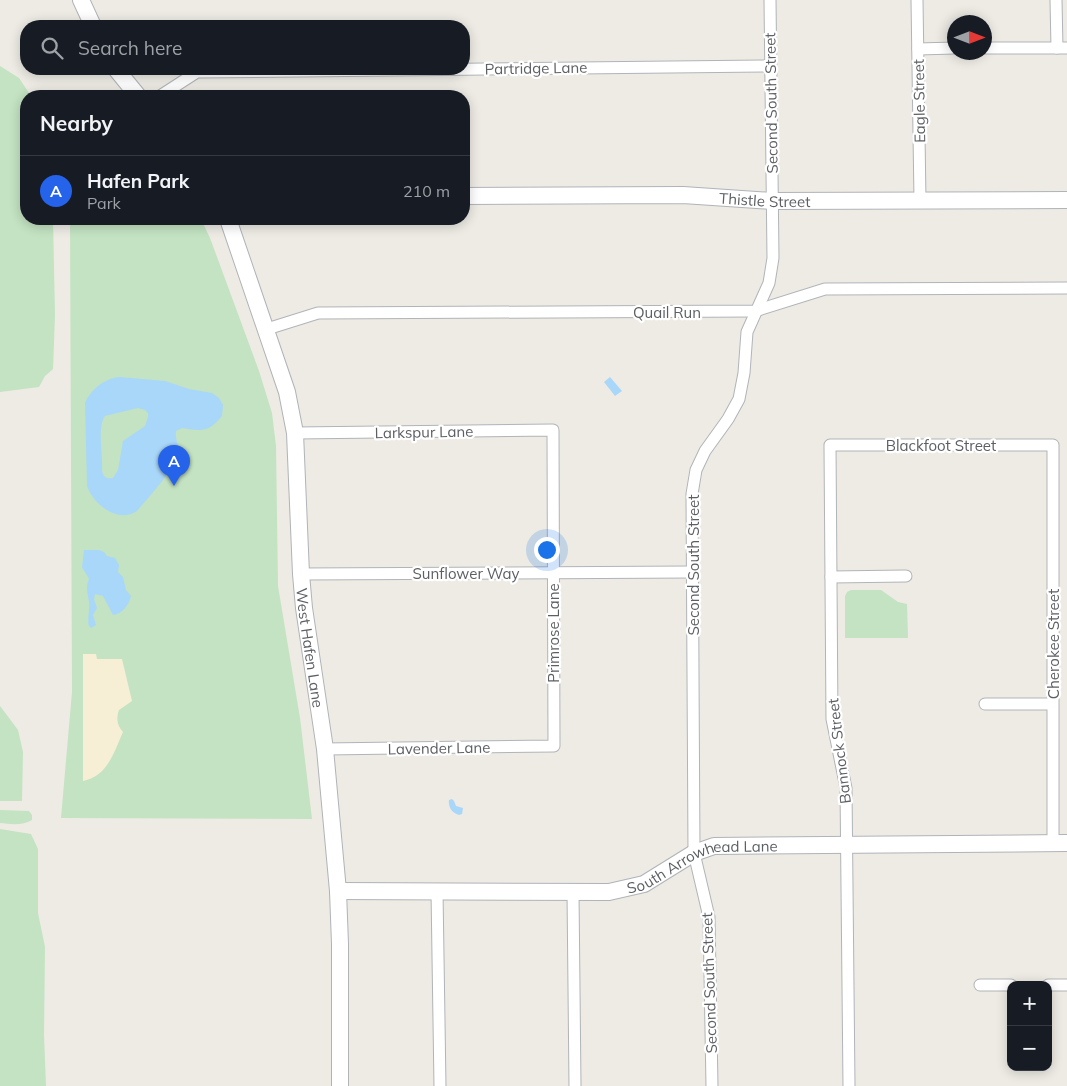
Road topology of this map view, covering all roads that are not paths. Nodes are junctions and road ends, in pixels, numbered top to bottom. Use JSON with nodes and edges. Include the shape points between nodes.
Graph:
{"nodes":[{"id":1,"x":81,"y":0,"type":"edge"},
{"id":2,"x":770,"y":0,"type":"edge"},
{"id":3,"x":917,"y":0,"type":"edge"},
{"id":4,"x":1056,"y":0,"type":"edge"},
{"id":5,"x":90,"y":20,"type":"edge"},
{"id":6,"x":918,"y":48,"type":"junction"},
{"id":7,"x":947,"y":48,"type":"edge"},
{"id":8,"x":992,"y":48,"type":"edge"},
{"id":9,"x":1062,"y":48,"type":"edge"},
{"id":10,"x":770,"y":66,"type":"junction"},
{"id":11,"x":470,"y":69,"type":"edge"},
{"id":12,"x":121,"y":75,"type":"edge"},
{"id":13,"x":192,"y":75,"type":"edge"},
{"id":14,"x":133,"y":90,"type":"edge"},
{"id":15,"x":169,"y":90,"type":"edge"},
{"id":16,"x":470,"y":196,"type":"edge"},
{"id":17,"x":1067,"y":200,"type":"edge"},
{"id":18,"x":772,"y":201,"type":"junction"},
{"id":19,"x":920,"y":201,"type":"junction"},
{"id":20,"x":231,"y":225,"type":"edge"},
{"id":21,"x":1067,"y":288,"type":"edge"},
{"id":22,"x":756,"y":311,"type":"junction"},
{"id":23,"x":267,"y":329,"type":"junction"},
{"id":24,"x":553,"y":430,"type":"joint"},
{"id":25,"x":295,"y":433,"type":"junction"},
{"id":26,"x":1053,"y":444,"type":"joint"},
{"id":27,"x":830,"y":445,"type":"joint"},
{"id":28,"x":553,"y":572,"type":"junction"},
{"id":29,"x":692,"y":572,"type":"junction"},
{"id":30,"x":301,"y":574,"type":"junction"},
{"id":31,"x":906,"y":576,"type":"dead end"},
{"id":32,"x":830,"y":577,"type":"junction"},
{"id":33,"x":985,"y":704,"type":"dead end"},
{"id":34,"x":1052,"y":704,"type":"junction"},
{"id":35,"x":554,"y":746,"type":"joint"},
{"id":36,"x":325,"y":749,"type":"junction"},
{"id":37,"x":1060,"y":843,"type":"edge"},
{"id":38,"x":846,"y":845,"type":"junction"},
{"id":39,"x":694,"y":853,"type":"junction"},
{"id":40,"x":338,"y":891,"type":"junction"},
{"id":41,"x":437,"y":891,"type":"junction"},
{"id":42,"x":573,"y":892,"type":"junction"},
{"id":43,"x":980,"y":985,"type":"dead end"},
{"id":44,"x":1007,"y":985,"type":"edge"},
{"id":45,"x":1052,"y":985,"type":"edge"},
{"id":46,"x":1067,"y":985,"type":"edge"},
{"id":47,"x":340,"y":1086,"type":"edge"},
{"id":48,"x":440,"y":1086,"type":"edge"},
{"id":49,"x":575,"y":1086,"type":"edge"},
{"id":50,"x":712,"y":1086,"type":"edge"},
{"id":51,"x":848,"y":1086,"type":"edge"}],
"edges":[{"from":1,"to":5,"type":"street"},
{"from":2,"to":10,"type":"street","name":"Second South Street"},
{"from":3,"to":6,"type":"street","name":"Eagle Street"},
{"from":4,"to":9,"type":"street"},
{"from":6,"to":7,"type":"street"},
{"from":6,"to":19,"type":"street","name":"Eagle Street"},
{"from":8,"to":9,"type":"street"},
{"from":10,"to":11,"type":"street","name":"Partridge Lane"},
{"from":10,"to":18,"type":"street","name":"Second South Street"},
{"from":12,"to":14,"type":"street"},
{"from":13,"to":15,"type":"street","name":"Partridge Lane"},
{"from":16,"to":18,"type":"street","name":"Thistle Street","via":[[683,196]]},
{"from":17,"to":19,"type":"street","name":"Thistle Street"},
{"from":18,"to":19,"type":"street","name":"Thistle Street"},
{"from":18,"to":22,"type":"street","name":"Second South Street","via":[[773,258],[769,283]]},
{"from":20,"to":23,"type":"street","name":"West Hafen Lane"},
{"from":21,"to":22,"type":"street","name":"Quail Run","via":[[825,289]]},
{"from":22,"to":23,"type":"street","name":"Quail Run","via":[[318,313]]},
{"from":22,"to":29,"type":"street","name":"Second South Street","via":[[747,332],[739,399],[696,470],[692,494]]},
{"from":23,"to":25,"type":"street","name":"West Hafen Lane","via":[[288,392]]},
{"from":24,"to":25,"type":"street","name":"Larkspur Lane"},
{"from":24,"to":28,"type":"street","name":"Primrose Lane"},
{"from":25,"to":30,"type":"street","name":"West Hafen Lane"},
{"from":26,"to":27,"type":"street","name":"Blackfoot Street"},
{"from":26,"to":34,"type":"street","name":"Cherokee Street"},
{"from":27,"to":32,"type":"street","name":"Bannock Street"},
{"from":28,"to":29,"type":"street","name":"Sunflower Way"},
{"from":28,"to":30,"type":"street","name":"Sunflower Way"},
{"from":28,"to":35,"type":"street","name":"Primrose Lane"},
{"from":29,"to":39,"type":"street","name":"Second South Street"},
{"from":30,"to":36,"type":"street","name":"West Hafen Lane"},
{"from":31,"to":32,"type":"street"},
{"from":32,"to":38,"type":"street","name":"Bannock Street","via":[[832,719],[846,788]]},
{"from":33,"to":34,"type":"street"},
{"from":34,"to":37,"type":"street","name":"Cherokee Street"},
{"from":35,"to":36,"type":"street","name":"Lavender Lane"},
{"from":36,"to":40,"type":"street","name":"West Hafen Lane"},
{"from":37,"to":38,"type":"street","name":"South Arrowhead Lane"},
{"from":38,"to":39,"type":"street","name":"South Arrowhead Lane","via":[[714,846]]},
{"from":38,"to":51,"type":"street","name":"Bannock Street"},
{"from":39,"to":42,"type":"street","name":"South Arrowhead Lane","via":[[644,884],[609,892]]},
{"from":39,"to":50,"type":"street","name":"Second South Street","via":[[709,917]]},
{"from":40,"to":41,"type":"street","name":"South Arrowhead Lane"},
{"from":40,"to":47,"type":"street","name":"West Hafen Lane"},
{"from":41,"to":42,"type":"street","name":"South Arrowhead Lane"},
{"from":41,"to":48,"type":"street"},
{"from":42,"to":49,"type":"street"},
{"from":43,"to":44,"type":"street"},
{"from":45,"to":46,"type":"street"}]}
